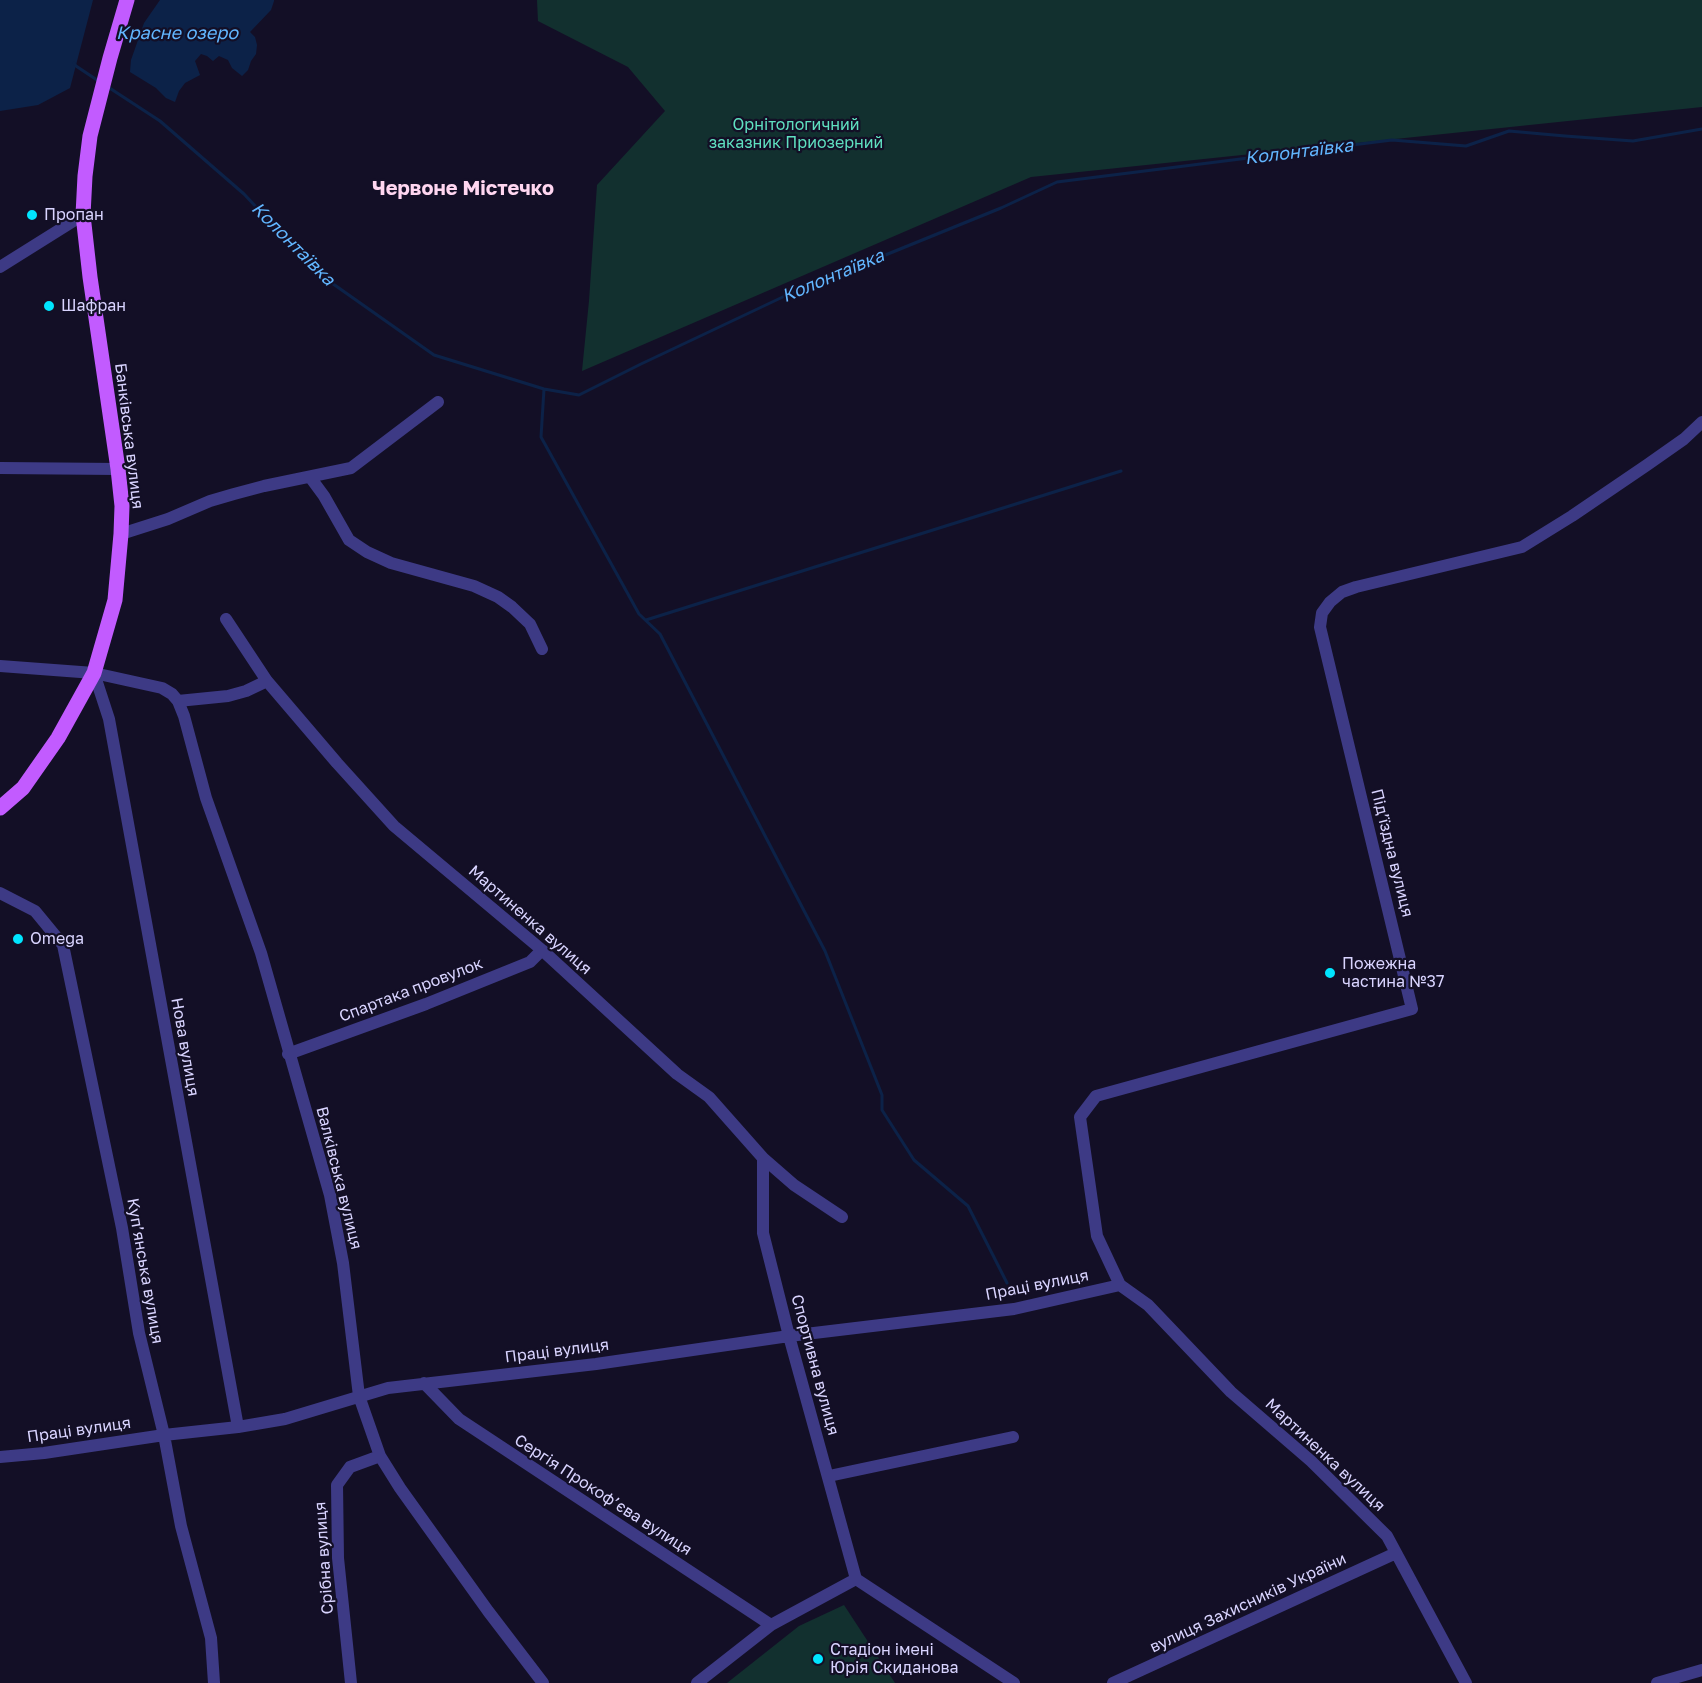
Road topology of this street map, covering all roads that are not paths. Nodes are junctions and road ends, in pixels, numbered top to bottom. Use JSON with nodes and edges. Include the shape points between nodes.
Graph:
{"nodes":[{"id":1,"x":127,"y":0,"type":"edge"},
{"id":2,"x":83,"y":215,"type":"junction"},
{"id":3,"x":0,"y":267,"type":"edge"},
{"id":4,"x":438,"y":402,"type":"dead end"},
{"id":5,"x":1702,"y":422,"type":"edge"},
{"id":6,"x":0,"y":468,"type":"edge"},
{"id":7,"x":118,"y":469,"type":"junction"},
{"id":8,"x":310,"y":477,"type":"junction"},
{"id":9,"x":121,"y":534,"type":"junction"},
{"id":10,"x":226,"y":620,"type":"dead end"},
{"id":11,"x":542,"y":650,"type":"dead end"},
{"id":12,"x":0,"y":666,"type":"edge"},
{"id":13,"x":94,"y":673,"type":"junction"},
{"id":14,"x":267,"y":681,"type":"junction"},
{"id":15,"x":178,"y":701,"type":"junction"},
{"id":16,"x":0,"y":808,"type":"edge"},
{"id":17,"x":0,"y":893,"type":"edge"},
{"id":18,"x":542,"y":950,"type":"junction"},
{"id":19,"x":288,"y":1054,"type":"junction"},
{"id":20,"x":763,"y":1158,"type":"junction"},
{"id":21,"x":842,"y":1217,"type":"dead end"},
{"id":22,"x":1120,"y":1285,"type":"junction"},
{"id":23,"x":789,"y":1336,"type":"junction"},
{"id":24,"x":424,"y":1383,"type":"junction"},
{"id":25,"x":358,"y":1396,"type":"junction"},
{"id":26,"x":238,"y":1427,"type":"junction"},
{"id":27,"x":164,"y":1435,"type":"junction"},
{"id":28,"x":1013,"y":1437,"type":"dead end"},
{"id":29,"x":380,"y":1456,"type":"junction"},
{"id":30,"x":0,"y":1457,"type":"edge"},
{"id":31,"x":829,"y":1476,"type":"junction"},
{"id":32,"x":1396,"y":1553,"type":"junction"},
{"id":33,"x":856,"y":1579,"type":"junction"},
{"id":34,"x":771,"y":1625,"type":"junction"},
{"id":35,"x":1702,"y":1670,"type":"edge"},
{"id":36,"x":214,"y":1683,"type":"edge"},
{"id":37,"x":351,"y":1683,"type":"edge"},
{"id":38,"x":543,"y":1683,"type":"edge"},
{"id":39,"x":697,"y":1683,"type":"edge"},
{"id":40,"x":1014,"y":1683,"type":"edge"},
{"id":41,"x":1113,"y":1683,"type":"edge"},
{"id":42,"x":1466,"y":1683,"type":"edge"},
{"id":43,"x":1657,"y":1683,"type":"edge"}],
"edges":[{"from":1,"to":2,"type":"main road","name":"Банківська вулиця","via":[[90,136]]},
{"from":2,"to":3,"type":"street"},
{"from":2,"to":7,"type":"main road","name":"Банківська вулиця"},
{"from":4,"to":8,"type":"street","via":[[351,468]]},
{"from":5,"to":22,"type":"street","name":"Під’їздна вулиця","via":[[1647,465],[1522,547],[1356,587],[1342,592],[1322,613],[1320,627],[1412,1009],[1096,1096],[1080,1117],[1097,1236]]},
{"from":6,"to":7,"type":"street"},
{"from":7,"to":9,"type":"main road","name":"Банківська вулиця"},
{"from":8,"to":9,"type":"street","via":[[210,501]]},
{"from":8,"to":11,"type":"street","via":[[349,540],[391,563],[474,586],[498,597],[530,624]]},
{"from":9,"to":13,"type":"main road","name":"Банківська вулиця","via":[[115,600]]},
{"from":10,"to":14,"type":"street","name":"Мартиненка вулиця"},
{"from":12,"to":13,"type":"street"},
{"from":13,"to":15,"type":"street","via":[[162,688]]},
{"from":13,"to":16,"type":"main road","name":"Банківська вулиця","via":[[58,738],[23,788]]},
{"from":13,"to":26,"type":"street","name":"Нова вулиця","via":[[109,719]]},
{"from":14,"to":15,"type":"street","via":[[228,696]]},
{"from":14,"to":18,"type":"street","name":"Мартиненка вулиця","via":[[394,826]]},
{"from":15,"to":19,"type":"street","name":"Валківська вулиця","via":[[206,798],[261,953]]},
{"from":17,"to":27,"type":"street","name":"Куп’янська вулиця","via":[[35,911],[63,945],[122,1228],[139,1333]]},
{"from":18,"to":19,"type":"street","name":"Спартака провулок","via":[[530,962]]},
{"from":18,"to":20,"type":"street","name":"Мартиненка вулиця","via":[[677,1074],[709,1096]]},
{"from":19,"to":25,"type":"street","name":"Валківська вулиця","via":[[332,1206],[344,1263]]},
{"from":20,"to":21,"type":"street","name":"Мартиненка вулиця","via":[[794,1185]]},
{"from":20,"to":23,"type":"street","name":"Спортивна вулиця","via":[[763,1233]]},
{"from":22,"to":23,"type":"street","name":"Праці вулиця","via":[[1014,1309]]},
{"from":22,"to":32,"type":"street","name":"Мартиненка вулиця","via":[[1148,1305],[1231,1392],[1311,1461],[1387,1536]]},
{"from":23,"to":24,"type":"street","name":"Праці вулиця","via":[[596,1364]]},
{"from":23,"to":31,"type":"street","name":"Спортивна вулиця"},
{"from":24,"to":25,"type":"street","name":"Праці вулиця"},
{"from":24,"to":34,"type":"street","name":"Сергія Прокоф’єва вулиця","via":[[459,1419]]},
{"from":25,"to":26,"type":"street","name":"Праці вулиця","via":[[285,1419]]},
{"from":25,"to":29,"type":"street","name":"Валківська вулиця"},
{"from":26,"to":27,"type":"street","name":"Праці вулиця"},
{"from":27,"to":30,"type":"street","name":"Праці вулиця"},
{"from":27,"to":36,"type":"street","name":"Куп’янська вулиця","via":[[181,1526],[211,1638]]},
{"from":28,"to":31,"type":"street"},
{"from":29,"to":37,"type":"street","name":"Срібна вулиця","via":[[350,1467],[337,1485],[338,1558]]},
{"from":29,"to":38,"type":"street","name":"Валківська вулиця"},
{"from":31,"to":33,"type":"street","name":"Спортивна вулиця"},
{"from":32,"to":41,"type":"street","name":"вулиця Захисників України"},
{"from":32,"to":42,"type":"street","name":"Мартиненка вулиця"},
{"from":33,"to":34,"type":"street"},
{"from":33,"to":40,"type":"street"},
{"from":34,"to":39,"type":"street"},
{"from":35,"to":43,"type":"street"}]}
